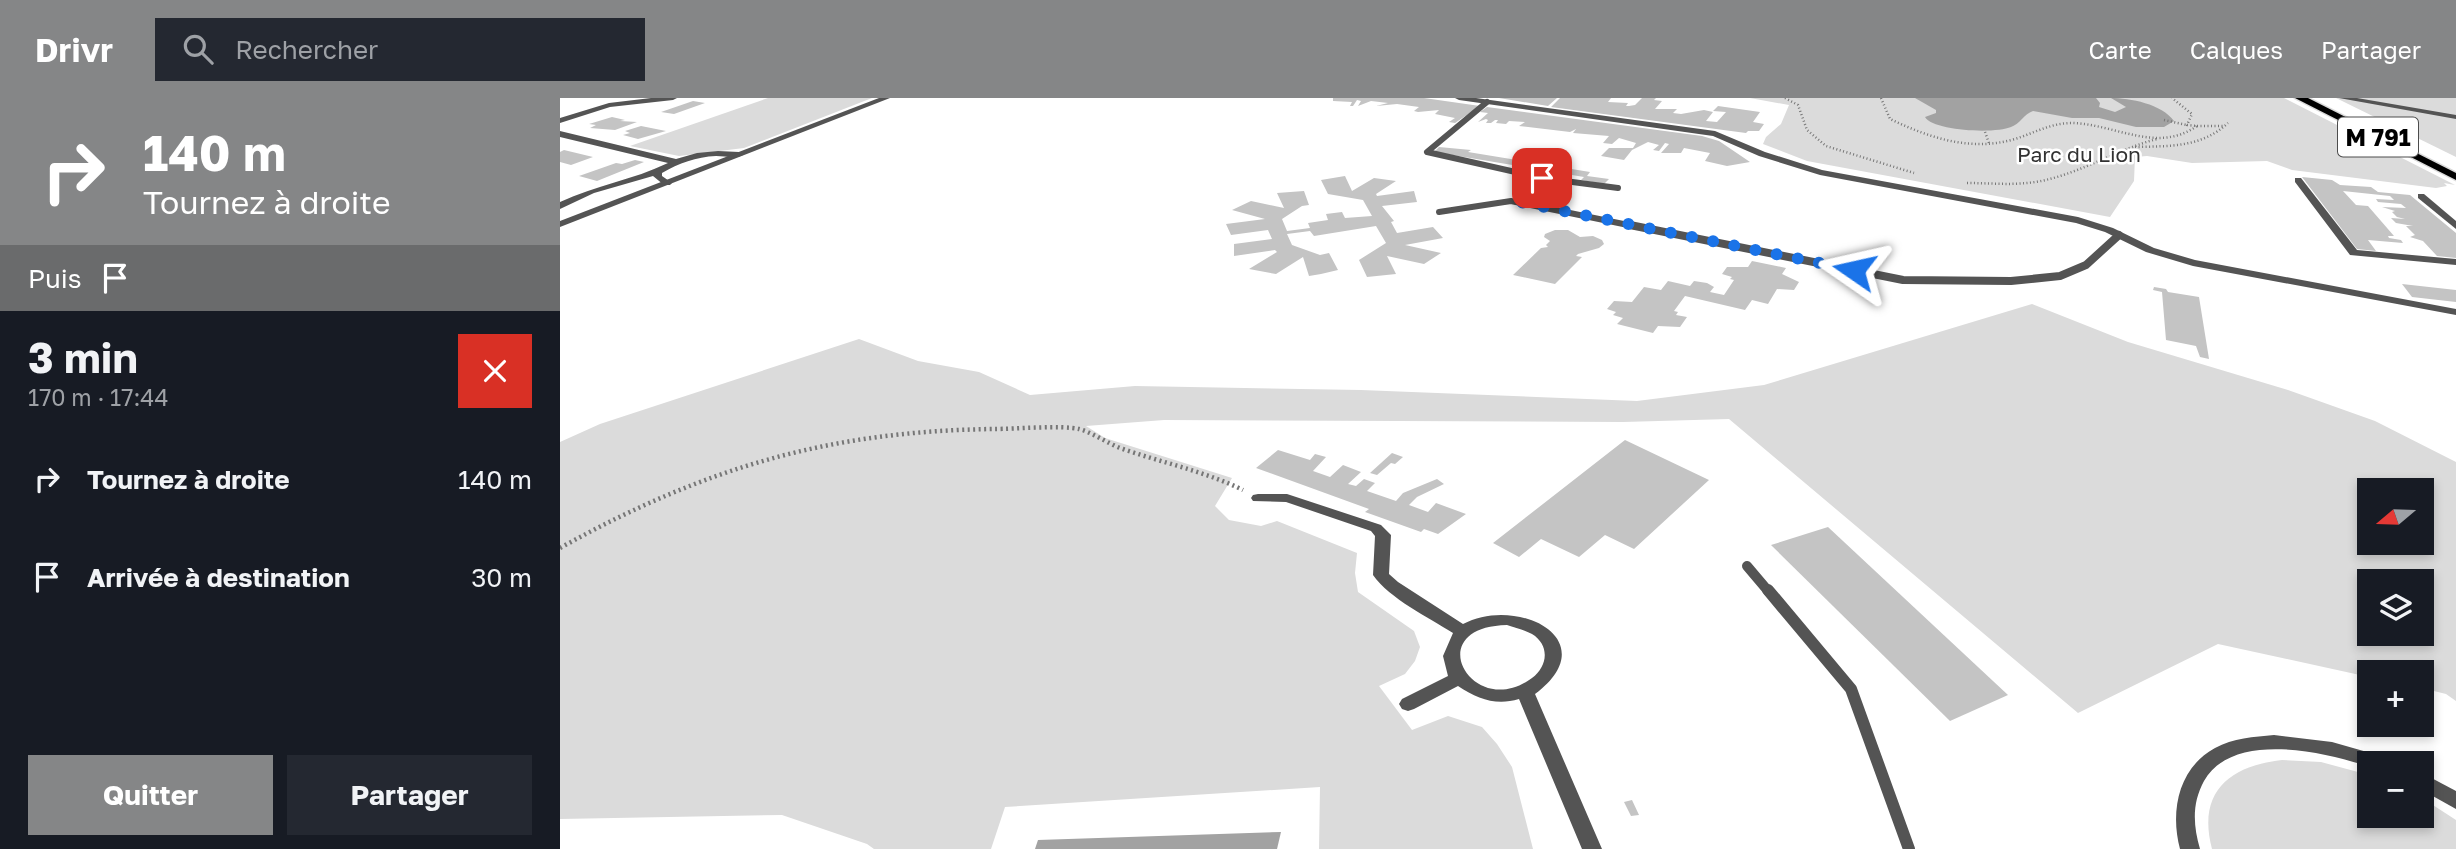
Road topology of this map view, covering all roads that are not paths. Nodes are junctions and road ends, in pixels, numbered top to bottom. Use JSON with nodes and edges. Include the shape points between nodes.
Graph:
{"nodes":[{"id":1,"x":673,"y":98,"type":"edge"},
{"id":2,"x":886,"y":98,"type":"edge"},
{"id":3,"x":1459,"y":98,"type":"edge"},
{"id":4,"x":2300,"y":98,"type":"edge"},
{"id":5,"x":2320,"y":98,"type":"edge"},
{"id":6,"x":1487,"y":102,"type":"junction"},
{"id":7,"x":2343,"y":104,"type":"edge"},
{"id":8,"x":2456,"y":117,"type":"edge"},
{"id":9,"x":560,"y":121,"type":"edge"},
{"id":10,"x":560,"y":134,"type":"edge"},
{"id":11,"x":739,"y":155,"type":"junction"},
{"id":12,"x":677,"y":162,"type":"junction"},
{"id":13,"x":2456,"y":165,"type":"edge"},
{"id":14,"x":658,"y":172,"type":"junction"},
{"id":15,"x":2456,"y":177,"type":"edge"},
{"id":16,"x":1542,"y":178,"type":"junction"},
{"id":17,"x":2298,"y":180,"type":"dead end"},
{"id":18,"x":667,"y":183,"type":"junction"},
{"id":19,"x":1618,"y":188,"type":"dead end"},
{"id":20,"x":2421,"y":195,"type":"dead end"},
{"id":21,"x":1515,"y":201,"type":"junction"},
{"id":22,"x":560,"y":206,"type":"edge"},
{"id":23,"x":1439,"y":212,"type":"dead end"},
{"id":24,"x":560,"y":224,"type":"edge"},
{"id":25,"x":2456,"y":226,"type":"edge"},
{"id":26,"x":2119,"y":235,"type":"junction"},
{"id":27,"x":2456,"y":262,"type":"edge"},
{"id":28,"x":2456,"y":312,"type":"edge"},
{"id":29,"x":1258,"y":498,"type":"road end"},
{"id":30,"x":1747,"y":566,"type":"dead end"},
{"id":31,"x":1463,"y":632,"type":"junction"},
{"id":32,"x":1459,"y":678,"type":"junction"},
{"id":33,"x":1525,"y":692,"type":"junction"},
{"id":34,"x":1408,"y":704,"type":"dead end"},
{"id":35,"x":2357,"y":756,"type":"edge"},
{"id":36,"x":2434,"y":788,"type":"edge"},
{"id":37,"x":2456,"y":801,"type":"edge"},
{"id":38,"x":1592,"y":849,"type":"edge"},
{"id":39,"x":1909,"y":849,"type":"edge"},
{"id":40,"x":2190,"y":849,"type":"edge"}],
"edges":[{"from":1,"to":9,"type":"street","via":[[610,105]]},
{"from":2,"to":11,"type":"street"},
{"from":3,"to":6,"type":"street"},
{"from":4,"to":15,"type":"main road","number":"M 791"},
{"from":5,"to":7,"type":"main road","number":"M 791"},
{"from":6,"to":16,"type":"lane","via":[[1427,152]]},
{"from":6,"to":26,"type":"street","via":[[1715,134],[1820,172],[2078,219]]},
{"from":7,"to":8,"type":"street","via":[[2372,103]]},
{"from":7,"to":13,"type":"main road","number":"M 791"},
{"from":10,"to":12,"type":"street"},
{"from":11,"to":12,"type":"street","via":[[714,154]]},
{"from":11,"to":18,"type":"street"},
{"from":12,"to":14,"type":"street"},
{"from":14,"to":18,"type":"street","via":[[658,178]]},
{"from":14,"to":22,"type":"street","via":[[591,191]]},
{"from":16,"to":19,"type":"lane"},
{"from":16,"to":21,"type":"lane"},
{"from":17,"to":27,"type":"street","via":[[2354,253]]},
{"from":18,"to":24,"type":"street"},
{"from":20,"to":25,"type":"street"},
{"from":21,"to":23,"type":"lane"},
{"from":21,"to":26,"type":"lane","via":[[1903,280],[2025,282],[2072,274]]},
{"from":26,"to":28,"type":"street","via":[[2193,262]]},
{"from":29,"to":31,"type":"street","via":[[1287,498],[1376,528],[1383,535],[1381,575]]},
{"from":30,"to":39,"type":"lane","via":[[1851,689]]},
{"from":31,"to":32,"type":"street","via":[[1451,654]]},
{"from":31,"to":33,"type":"street","via":[[1484,622],[1508,619],[1538,628],[1554,650],[1555,662],[1539,685]]},
{"from":32,"to":33,"type":"street","via":[[1488,694]]},
{"from":32,"to":34,"type":"street"},
{"from":33,"to":38,"type":"street"},
{"from":35,"to":40,"type":"street","via":[[2305,743],[2234,749],[2202,768],[2192,782],[2184,818]]},
{"from":36,"to":37,"type":"street"}]}
